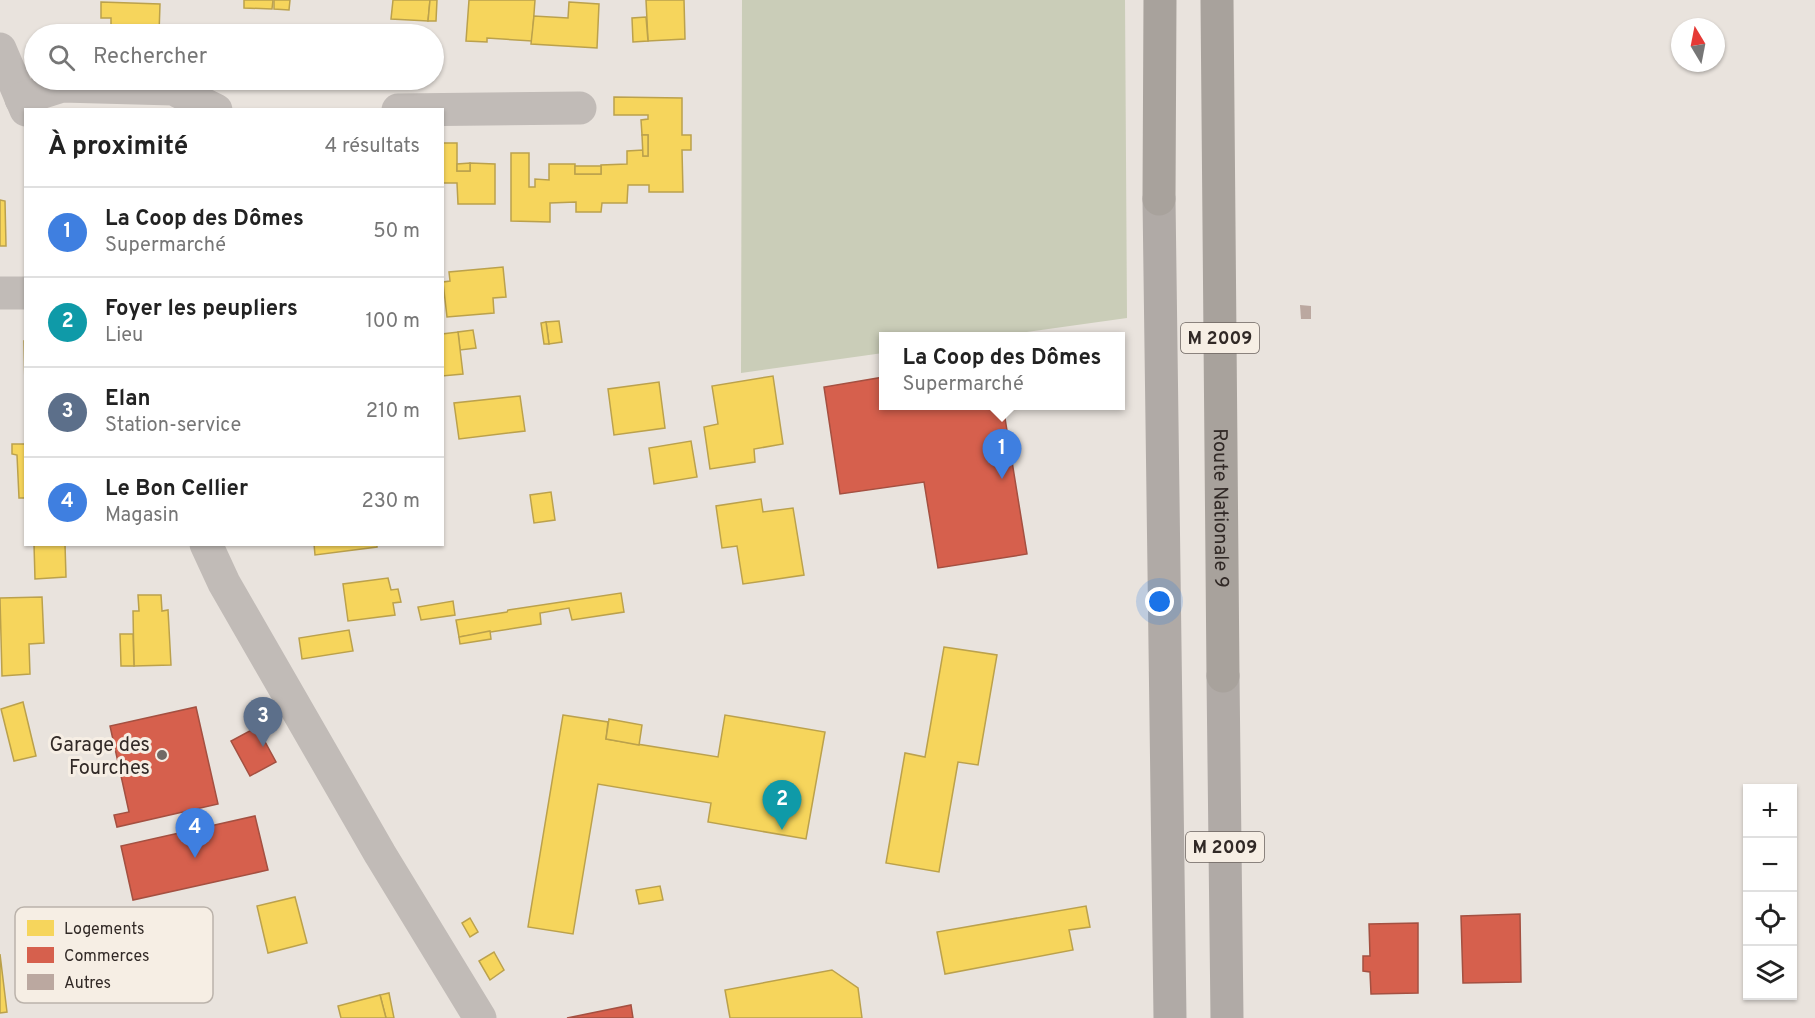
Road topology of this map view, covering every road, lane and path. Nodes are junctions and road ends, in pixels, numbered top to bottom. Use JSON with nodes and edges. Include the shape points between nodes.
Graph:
{"nodes":[{"id":1,"x":1160,"y":0,"type":"edge"},
{"id":2,"x":1216,"y":0,"type":"edge"},
{"id":3,"x":0,"y":49,"type":"edge"},
{"id":4,"x":53,"y":90,"type":"edge"},
{"id":5,"x":175,"y":90,"type":"edge"},
{"id":6,"x":23,"y":104,"type":"edge"},
{"id":7,"x":212,"y":108,"type":"edge"},
{"id":8,"x":580,"y":108,"type":"dead end"},
{"id":9,"x":444,"y":110,"type":"edge"},
{"id":10,"x":1159,"y":199,"type":"joint"},
{"id":11,"x":0,"y":293,"type":"edge"},
{"id":12,"x":24,"y":293,"type":"edge"},
{"id":13,"x":207,"y":546,"type":"edge"},
{"id":14,"x":1223,"y":676,"type":"joint"},
{"id":15,"x":380,"y":854,"type":"junction"},
{"id":16,"x":455,"y":1018,"type":"edge"},
{"id":17,"x":480,"y":1018,"type":"edge"},
{"id":18,"x":1170,"y":1018,"type":"edge"},
{"id":19,"x":1227,"y":1018,"type":"edge"}],
"edges":[{"from":1,"to":10,"type":"highway","number":"M 2009"},
{"from":2,"to":14,"type":"highway","name":"Route Nationale 9","number":"M 2009"},
{"from":3,"to":6,"type":"street"},
{"from":4,"to":6,"type":"street"},
{"from":5,"to":7,"type":"street"},
{"from":8,"to":9,"type":"street"},
{"from":10,"to":18,"type":"main road","number":"M 2009"},
{"from":11,"to":12,"type":"street"},
{"from":13,"to":15,"type":"street","via":[[224,583]]},
{"from":14,"to":19,"type":"main road","name":"Route Nationale 9","number":"M 2009"},
{"from":15,"to":16,"type":"street"},
{"from":15,"to":17,"type":"street"}]}
